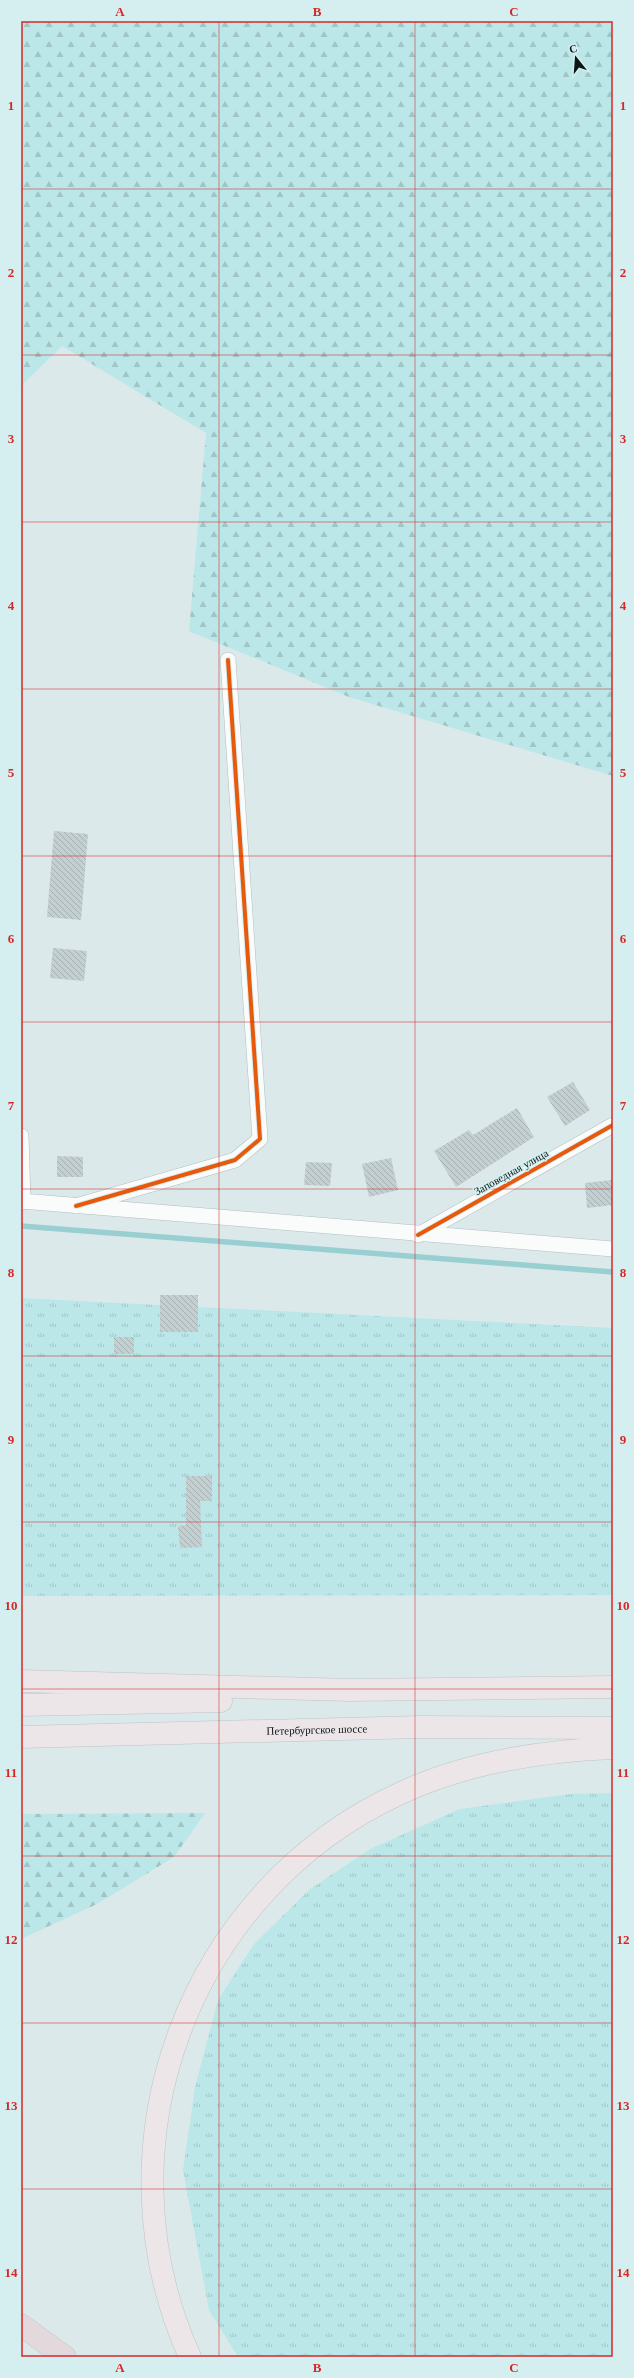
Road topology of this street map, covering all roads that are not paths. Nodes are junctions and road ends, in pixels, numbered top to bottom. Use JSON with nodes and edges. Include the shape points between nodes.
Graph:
{"nodes":[{"id":1,"x":228,"y":660,"type":"dead end"},
{"id":2,"x":613,"y":1125,"type":"edge"},
{"id":3,"x":21,"y":1136,"type":"edge"},
{"id":4,"x":22,"y":1201,"type":"edge"},
{"id":5,"x":76,"y":1206,"type":"junction"},
{"id":6,"x":418,"y":1235,"type":"junction"},
{"id":7,"x":613,"y":1249,"type":"edge"},
{"id":8,"x":21,"y":1681,"type":"edge"},
{"id":9,"x":613,"y":1687,"type":"edge"},
{"id":10,"x":350,"y":1690,"type":"junction"},
{"id":11,"x":21,"y":1705,"type":"edge"},
{"id":12,"x":613,"y":1728,"type":"edge"},
{"id":13,"x":21,"y":1737,"type":"edge"},
{"id":14,"x":613,"y":1748,"type":"edge"},
{"id":15,"x":21,"y":2325,"type":"edge"},
{"id":16,"x":64,"y":2357,"type":"edge"},
{"id":17,"x":190,"y":2357,"type":"edge"}],
"edges":[{"from":1,"to":5,"type":"street","via":[[260,1139],[235,1160]]},
{"from":2,"to":6,"type":"street","name":"Заповедная улица"},
{"from":3,"to":4,"type":"street"},
{"from":4,"to":5,"type":"street"},
{"from":5,"to":6,"type":"street"},
{"from":6,"to":7,"type":"street"},
{"from":8,"to":10,"type":"main road"},
{"from":9,"to":10,"type":"main road"},
{"from":10,"to":11,"type":"main road","via":[[246,1700]]},
{"from":12,"to":13,"type":"main road","name":"Петербургское шоссе","via":[[420,1727]]},
{"from":14,"to":17,"type":"main road","via":[[584,1749],[492,1762],[430,1780],[400,1793],[359,1815],[316,1844],[268,1888],[227,1939],[194,1995],[170,2056],[156,2119],[153,2152],[152,2198],[157,2249],[172,2313]]},
{"from":15,"to":16,"type":"highway"}]}
